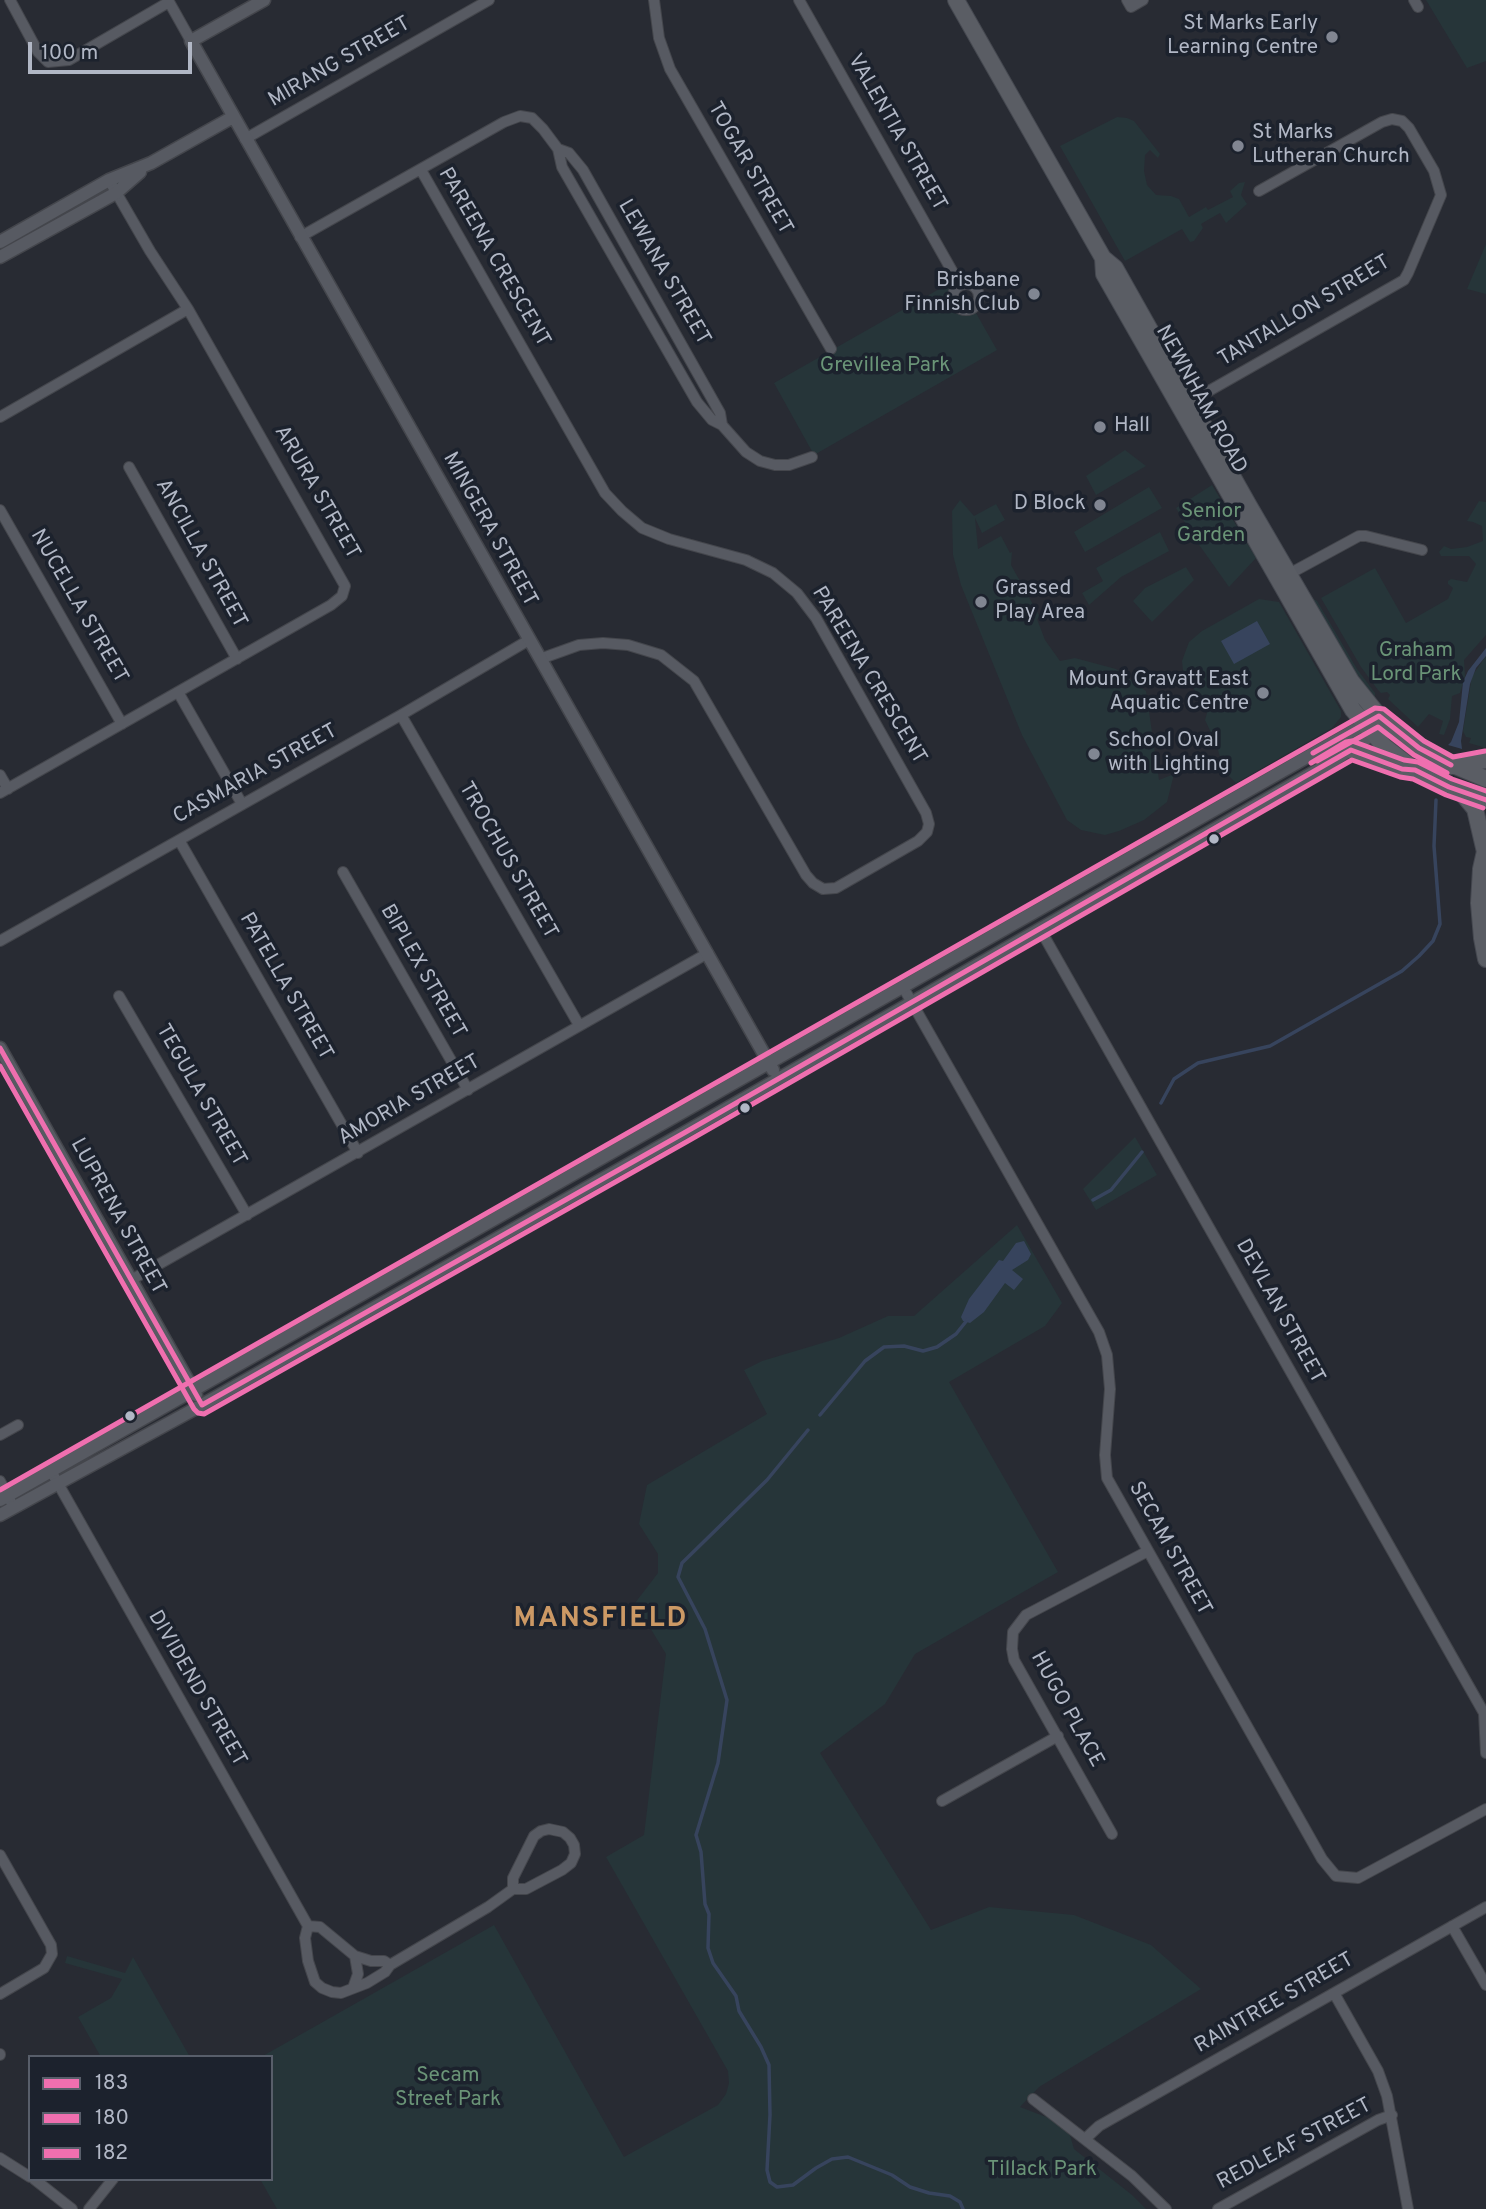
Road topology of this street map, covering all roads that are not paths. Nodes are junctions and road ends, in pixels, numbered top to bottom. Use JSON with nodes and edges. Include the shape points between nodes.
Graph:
{"nodes":[{"id":1,"x":10,"y":0,"type":"edge"},
{"id":2,"x":264,"y":0,"type":"edge"},
{"id":3,"x":489,"y":0,"type":"edge"},
{"id":4,"x":654,"y":0,"type":"edge"},
{"id":5,"x":799,"y":0,"type":"edge"},
{"id":6,"x":956,"y":0,"type":"edge"},
{"id":7,"x":1143,"y":0,"type":"edge"},
{"id":8,"x":168,"y":1,"type":"edge"},
{"id":9,"x":1129,"y":3,"type":"edge"},
{"id":10,"x":191,"y":41,"type":"junction"},
{"id":11,"x":233,"y":117,"type":"junction"},
{"id":12,"x":246,"y":139,"type":"junction"},
{"id":13,"x":558,"y":149,"type":"junction"},
{"id":14,"x":151,"y":163,"type":"junction"},
{"id":15,"x":421,"y":170,"type":"junction"},
{"id":16,"x":109,"y":180,"type":"junction"},
{"id":17,"x":1259,"y":191,"type":"dead end"},
{"id":18,"x":116,"y":193,"type":"junction"},
{"id":19,"x":300,"y":237,"type":"junction"},
{"id":20,"x":3,"y":245,"type":"edge"},
{"id":21,"x":960,"y":285,"type":"dead end"},
{"id":22,"x":188,"y":309,"type":"junction"},
{"id":23,"x":831,"y":349,"type":"dead end"},
{"id":24,"x":1185,"y":404,"type":"junction"},
{"id":25,"x":0,"y":417,"type":"edge"},
{"id":26,"x":722,"y":425,"type":"junction"},
{"id":27,"x":812,"y":457,"type":"dead end"},
{"id":28,"x":129,"y":467,"type":"dead end"},
{"id":29,"x":0,"y":510,"type":"edge"},
{"id":30,"x":1422,"y":550,"type":"dead end"},
{"id":31,"x":1289,"y":574,"type":"junction"},
{"id":32,"x":529,"y":640,"type":"junction"},
{"id":33,"x":237,"y":659,"type":"junction"},
{"id":34,"x":540,"y":659,"type":"junction"},
{"id":35,"x":178,"y":692,"type":"junction"},
{"id":36,"x":401,"y":715,"type":"junction"},
{"id":37,"x":122,"y":724,"type":"junction"},
{"id":38,"x":1376,"y":724,"type":"junction"},
{"id":39,"x":1351,"y":750,"type":"junction"},
{"id":40,"x":1486,"y":760,"type":"edge"},
{"id":41,"x":1451,"y":766,"type":"junction"},
{"id":42,"x":1415,"y":770,"type":"junction"},
{"id":43,"x":0,"y":775,"type":"edge"},
{"id":44,"x":1486,"y":779,"type":"edge"},
{"id":45,"x":4,"y":791,"type":"edge"},
{"id":46,"x":1461,"y":792,"type":"junction"},
{"id":47,"x":1486,"y":800,"type":"edge"},
{"id":48,"x":242,"y":804,"type":"junction"},
{"id":49,"x":179,"y":840,"type":"junction"},
{"id":50,"x":1485,"y":850,"type":"edge"},
{"id":51,"x":343,"y":872,"type":"dead end"},
{"id":52,"x":1040,"y":929,"type":"junction"},
{"id":53,"x":0,"y":941,"type":"edge"},
{"id":54,"x":708,"y":953,"type":"junction"},
{"id":55,"x":1486,"y":959,"type":"edge"},
{"id":56,"x":903,"y":988,"type":"junction"},
{"id":57,"x":119,"y":996,"type":"dead end"},
{"id":58,"x":912,"y":1003,"type":"junction"},
{"id":59,"x":579,"y":1026,"type":"junction"},
{"id":60,"x":0,"y":1048,"type":"edge"},
{"id":61,"x":770,"y":1063,"type":"junction"},
{"id":62,"x":778,"y":1078,"type":"junction"},
{"id":63,"x":468,"y":1090,"type":"junction"},
{"id":64,"x":358,"y":1153,"type":"junction"},
{"id":65,"x":514,"y":1208,"type":"junction"},
{"id":66,"x":247,"y":1215,"type":"junction"},
{"id":67,"x":522,"y":1223,"type":"junction"},
{"id":68,"x":419,"y":1263,"type":"junction"},
{"id":69,"x":427,"y":1277,"type":"junction"},
{"id":70,"x":131,"y":1280,"type":"junction"},
{"id":71,"x":193,"y":1390,"type":"junction"},
{"id":72,"x":202,"y":1405,"type":"junction"},
{"id":73,"x":18,"y":1425,"type":"dead end"},
{"id":74,"x":0,"y":1435,"type":"edge"},
{"id":75,"x":51,"y":1471,"type":"junction"},
{"id":76,"x":0,"y":1481,"type":"edge"},
{"id":77,"x":58,"y":1484,"type":"junction"},
{"id":78,"x":7,"y":1501,"type":"edge"},
{"id":79,"x":0,"y":1515,"type":"edge"},
{"id":80,"x":1148,"y":1550,"type":"junction"},
{"id":81,"x":1485,"y":1714,"type":"edge"},
{"id":82,"x":1058,"y":1736,"type":"junction"},
{"id":83,"x":1486,"y":1753,"type":"edge"},
{"id":84,"x":942,"y":1801,"type":"dead end"},
{"id":85,"x":1485,"y":1807,"type":"edge"},
{"id":86,"x":1112,"y":1834,"type":"dead end"},
{"id":87,"x":0,"y":1855,"type":"edge"},
{"id":88,"x":513,"y":1889,"type":"junction"},
{"id":89,"x":1486,"y":1907,"type":"edge"},
{"id":90,"x":309,"y":1926,"type":"junction"},
{"id":91,"x":1452,"y":1926,"type":"junction"},
{"id":92,"x":355,"y":1956,"type":"junction"},
{"id":93,"x":390,"y":1965,"type":"junction"},
{"id":94,"x":1486,"y":1985,"type":"edge"},
{"id":95,"x":353,"y":1988,"type":"junction"},
{"id":96,"x":1334,"y":1993,"type":"junction"},
{"id":97,"x":0,"y":1994,"type":"edge"},
{"id":98,"x":1033,"y":2099,"type":"dead end"},
{"id":99,"x":1392,"y":2115,"type":"junction"},
{"id":100,"x":1085,"y":2139,"type":"junction"},
{"id":101,"x":0,"y":2158,"type":"edge"},
{"id":102,"x":28,"y":2176,"type":"edge"},
{"id":103,"x":36,"y":2181,"type":"edge"},
{"id":104,"x":111,"y":2181,"type":"edge"},
{"id":105,"x":72,"y":2209,"type":"edge"},
{"id":106,"x":89,"y":2209,"type":"edge"},
{"id":107,"x":1166,"y":2209,"type":"edge"},
{"id":108,"x":1218,"y":2209,"type":"edge"},
{"id":109,"x":1408,"y":2209,"type":"edge"}],
"edges":[{"from":1,"to":8,"type":"street","via":[[48,62],[69,60]]},
{"from":2,"to":10,"type":"street"},
{"from":3,"to":12,"type":"street","name":"MIRANG STREET"},
{"from":4,"to":23,"type":"street","name":"TOGAR STREET","via":[[659,38],[670,69]]},
{"from":5,"to":21,"type":"street","name":"VALENTIA STREET"},
{"from":6,"to":24,"type":"main road","name":"NEWNHAM ROAD","via":[[1103,258],[1104,274]]},
{"from":7,"to":9,"type":"street"},
{"from":8,"to":10,"type":"street","name":"MINGERA STREET"},
{"from":10,"to":11,"type":"street","name":"MINGERA STREET"},
{"from":11,"to":12,"type":"street","name":"MINGERA STREET"},
{"from":11,"to":14,"type":"street"},
{"from":12,"to":19,"type":"street","name":"MINGERA STREET"},
{"from":13,"to":15,"type":"street","name":"LEWANA STREET","via":[[532,118],[520,116]]},
{"from":13,"to":26,"type":"street","name":"LEWANA STREET","via":[[562,167],[697,402]]},
{"from":13,"to":26,"type":"street","name":"LEWANA STREET","via":[[569,153],[583,170],[720,413]]},
{"from":14,"to":16,"type":"street"},
{"from":14,"to":18,"type":"street"},
{"from":15,"to":19,"type":"street","name":"LEWANA STREET"},
{"from":15,"to":34,"type":"street","name":"PAREENA CRESCENT","via":[[605,494],[642,528],[747,560],[797,593],[816,618],[926,813],[926,832],[836,888],[823,889],[806,875],[694,681],[662,655],[628,645],[579,645]]},
{"from":16,"to":18,"type":"street","name":"ARURA STREET"},
{"from":16,"to":20,"type":"street"},
{"from":17,"to":24,"type":"street","name":"TANTALLON STREET","via":[[1392,119],[1406,125],[1415,137],[1441,190],[1407,276],[1400,283]]},
{"from":18,"to":20,"type":"street"},
{"from":18,"to":22,"type":"street","name":"ARURA STREET"},
{"from":19,"to":32,"type":"street","name":"MINGERA STREET"},
{"from":22,"to":25,"type":"street"},
{"from":22,"to":33,"type":"street","name":"ARURA STREET","via":[[345,586],[338,600]]},
{"from":24,"to":31,"type":"main road","name":"NEWNHAM ROAD"},
{"from":24,"to":38,"type":"main road","name":"NEWNHAM ROAD","via":[[1338,686]]},
{"from":26,"to":27,"type":"street","name":"LEWANA STREET","via":[[760,461],[789,465]]},
{"from":28,"to":33,"type":"street","name":"ANCILLA STREET"},
{"from":29,"to":37,"type":"street","name":"NUCELLA STREET"},
{"from":30,"to":31,"type":"street","via":[[1359,536]]},
{"from":31,"to":38,"type":"main road","name":"NEWNHAM ROAD"},
{"from":32,"to":34,"type":"street","name":"MINGERA STREET"},
{"from":32,"to":36,"type":"street","name":"CASMARIA STREET"},
{"from":33,"to":35,"type":"street","name":"ARURA STREET"},
{"from":34,"to":54,"type":"street","name":"MINGERA STREET"},
{"from":35,"to":37,"type":"street","name":"ARURA STREET"},
{"from":35,"to":48,"type":"street"},
{"from":36,"to":48,"type":"street","name":"CASMARIA STREET"},
{"from":36,"to":59,"type":"street","name":"TROCHUS STREET"},
{"from":37,"to":45,"type":"street","name":"ARURA STREET"},
{"from":38,"to":39,"type":"street"},
{"from":38,"to":41,"type":"main road","name":"NEWNHAM ROAD"},
{"from":38,"to":42,"type":"main road","name":"NEWNHAM ROAD","via":[[1391,752]]},
{"from":38,"to":56,"type":"street"},
{"from":39,"to":42,"type":"main road"},
{"from":39,"to":52,"type":"street"},
{"from":40,"to":41,"type":"main road"},
{"from":41,"to":44,"type":"main road","name":"NEWNHAM ROAD"},
{"from":42,"to":46,"type":"main road","name":"NEWNHAM ROAD"},
{"from":43,"to":45,"type":"street"},
{"from":46,"to":47,"type":"main road","name":"NEWNHAM ROAD"},
{"from":46,"to":50,"type":"main road","via":[[1475,809]]},
{"from":48,"to":49,"type":"street","name":"CASMARIA STREET"},
{"from":49,"to":53,"type":"street","name":"CASMARIA STREET"},
{"from":49,"to":64,"type":"street","name":"PATELLA STREET"},
{"from":50,"to":55,"type":"main road","via":[[1479,903]]},
{"from":51,"to":63,"type":"street","name":"BIPLEX STREET"},
{"from":52,"to":58,"type":"street"},
{"from":52,"to":81,"type":"street","name":"DEVLAN STREET"},
{"from":54,"to":59,"type":"street","name":"AMORIA STREET"},
{"from":54,"to":61,"type":"street","name":"MINGERA STREET"},
{"from":56,"to":58,"type":"street","name":"SECAM STREET"},
{"from":56,"to":61,"type":"street"},
{"from":57,"to":66,"type":"street","name":"TEGULA STREET"},
{"from":58,"to":62,"type":"street"},
{"from":58,"to":80,"type":"street","name":"SECAM STREET","via":[[1099,1332],[1107,1355],[1110,1390],[1107,1478]]},
{"from":59,"to":63,"type":"street","name":"AMORIA STREET"},
{"from":60,"to":70,"type":"street","name":"LUPRENA STREET"},
{"from":61,"to":62,"type":"street","name":"MINGERA STREET"},
{"from":61,"to":65,"type":"street"},
{"from":62,"to":67,"type":"street"},
{"from":63,"to":64,"type":"street","name":"AMORIA STREET"},
{"from":64,"to":66,"type":"street","name":"AMORIA STREET"},
{"from":65,"to":67,"type":"street"},
{"from":65,"to":68,"type":"street"},
{"from":66,"to":70,"type":"street","name":"AMORIA STREET"},
{"from":67,"to":69,"type":"street"},
{"from":68,"to":69,"type":"street"},
{"from":68,"to":71,"type":"street"},
{"from":69,"to":72,"type":"street"},
{"from":70,"to":71,"type":"street","name":"LUPRENA STREET"},
{"from":71,"to":72,"type":"street","name":"LUPRENA STREET"},
{"from":71,"to":75,"type":"street"},
{"from":72,"to":77,"type":"street"},
{"from":73,"to":74,"type":"street"},
{"from":75,"to":77,"type":"street","name":"DIVIDEND STREET"},
{"from":75,"to":78,"type":"street"},
{"from":76,"to":78,"type":"street"},
{"from":77,"to":78,"type":"street"},
{"from":77,"to":90,"type":"street","name":"DIVIDEND STREET"},
{"from":78,"to":79,"type":"street"},
{"from":80,"to":82,"type":"street","name":"HUGO PLACE","via":[[1026,1615],[1013,1632],[1014,1660]]},
{"from":80,"to":85,"type":"street","name":"SECAM STREET","via":[[1322,1859],[1336,1876],[1357,1878]]},
{"from":81,"to":83,"type":"street","name":"DEVLAN STREET"},
{"from":82,"to":84,"type":"street"},
{"from":82,"to":86,"type":"street","name":"HUGO PLACE"},
{"from":87,"to":97,"type":"street","via":[[52,1954],[44,1968]]},
{"from":88,"to":88,"type":"street","via":[[513,1878],[534,1836],[550,1829],[570,1838],[575,1854],[570,1863],[526,1889]]},
{"from":88,"to":93,"type":"street"},
{"from":89,"to":91,"type":"street","name":"RAINTREE STREET"},
{"from":90,"to":92,"type":"street","via":[[320,1927]]},
{"from":90,"to":95,"type":"street","via":[[305,1938],[315,1982],[332,1992]]},
{"from":91,"to":94,"type":"street"},
{"from":91,"to":96,"type":"street","name":"RAINTREE STREET"},
{"from":92,"to":93,"type":"street"},
{"from":92,"to":95,"type":"street","via":[[358,1974]]},
{"from":93,"to":95,"type":"street","via":[[368,1983]]},
{"from":96,"to":99,"type":"street","via":[[1378,2071]]},
{"from":96,"to":100,"type":"street","name":"RAINTREE STREET","via":[[1099,2126]]},
{"from":98,"to":100,"type":"street"},
{"from":99,"to":108,"type":"street","name":"REDLEAF STREET"},
{"from":99,"to":109,"type":"street"},
{"from":100,"to":107,"type":"street"},
{"from":101,"to":102,"type":"street"},
{"from":103,"to":105,"type":"street"},
{"from":104,"to":106,"type":"street"}]}
